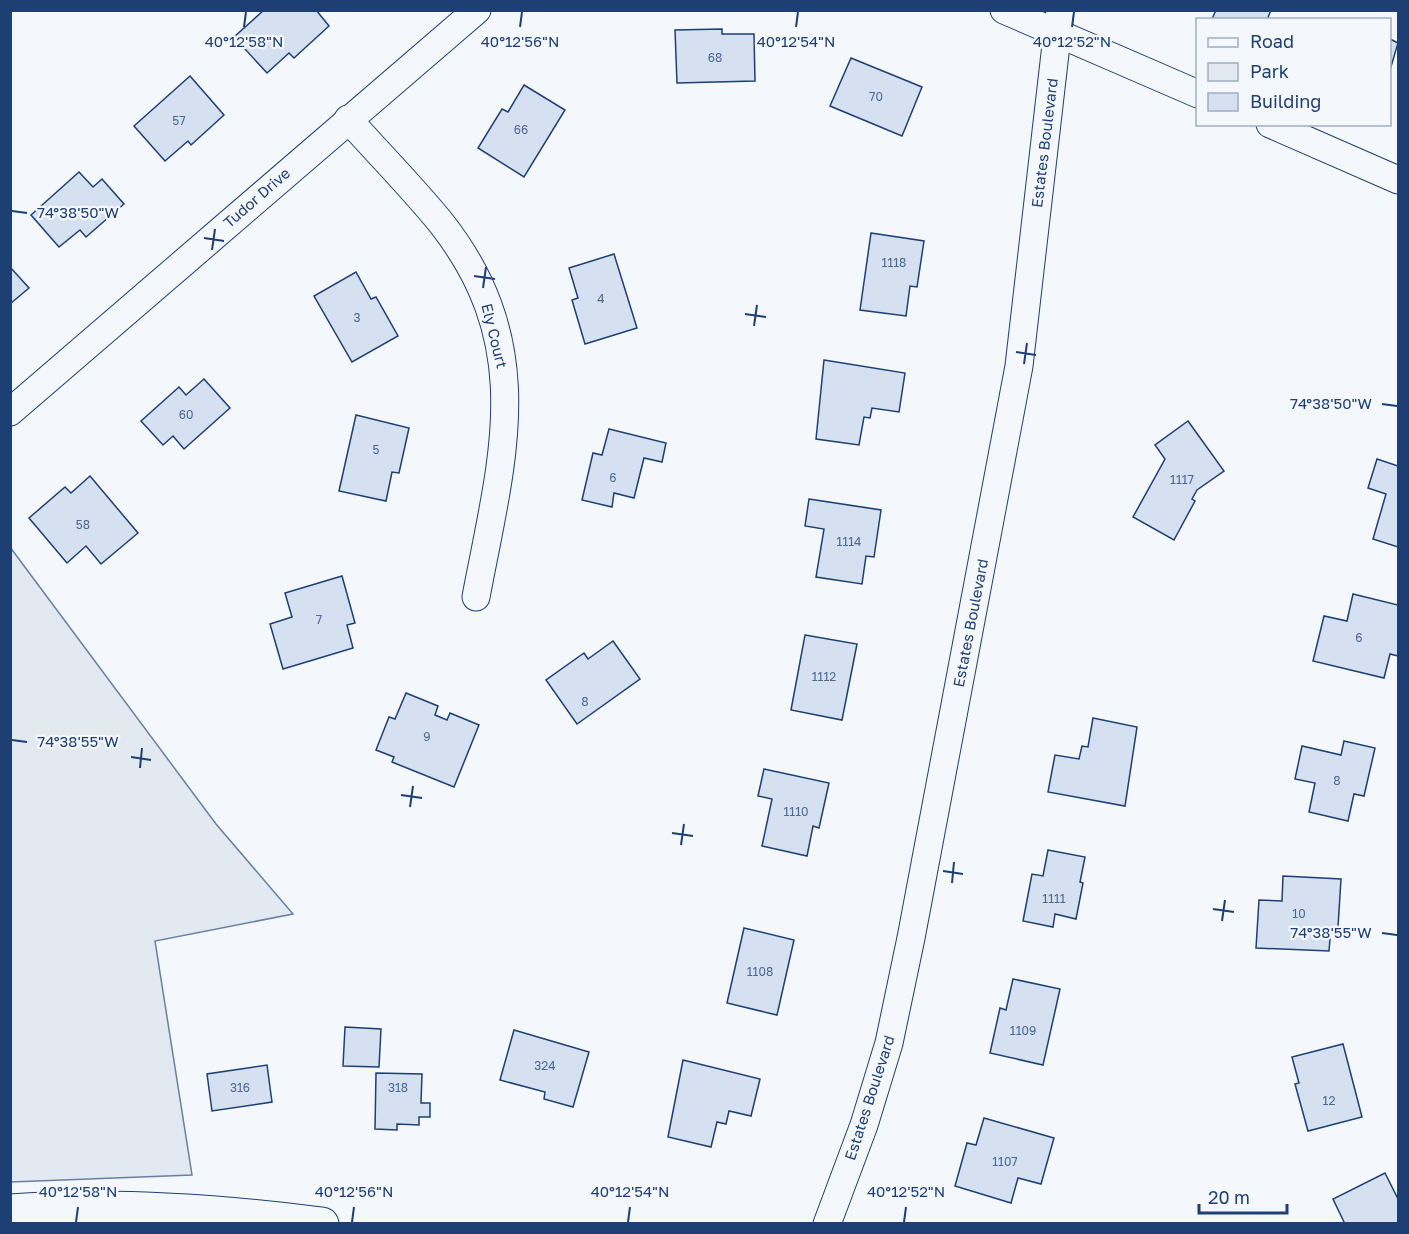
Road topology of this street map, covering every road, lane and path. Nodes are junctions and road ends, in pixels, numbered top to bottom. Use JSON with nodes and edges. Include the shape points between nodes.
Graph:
{"nodes":[{"id":1,"x":477,"y":10,"type":"edge"},
{"id":2,"x":1004,"y":10,"type":"edge"},
{"id":3,"x":1059,"y":22,"type":"edge"},
{"id":4,"x":1196,"y":92,"type":"edge"},
{"id":5,"x":348,"y":119,"type":"junction"},
{"id":6,"x":1275,"y":126,"type":"edge"},
{"id":7,"x":1398,"y":180,"type":"edge"},
{"id":8,"x":10,"y":412,"type":"edge"},
{"id":9,"x":476,"y":597,"type":"dead end"},
{"id":10,"x":10,"y":1211,"type":"edge"},
{"id":11,"x":322,"y":1224,"type":"edge"},
{"id":12,"x":827,"y":1224,"type":"edge"}],
"edges":[{"from":1,"to":5,"type":"street","name":"Tudor Drive"},
{"from":2,"to":3,"type":"street"},
{"from":3,"to":4,"type":"street"},
{"from":3,"to":12,"type":"street","name":"Estates Boulevard","via":[[1019,366],[911,938],[889,1043]]},
{"from":5,"to":8,"type":"street","name":"Tudor Drive"},
{"from":5,"to":9,"type":"street","name":"Ely Court","via":[[442,225],[470,267],[488,304],[501,348],[507,394],[504,445]]},
{"from":6,"to":7,"type":"street"},
{"from":10,"to":11,"type":"street","via":[[137,1208],[255,1215]]}]}
